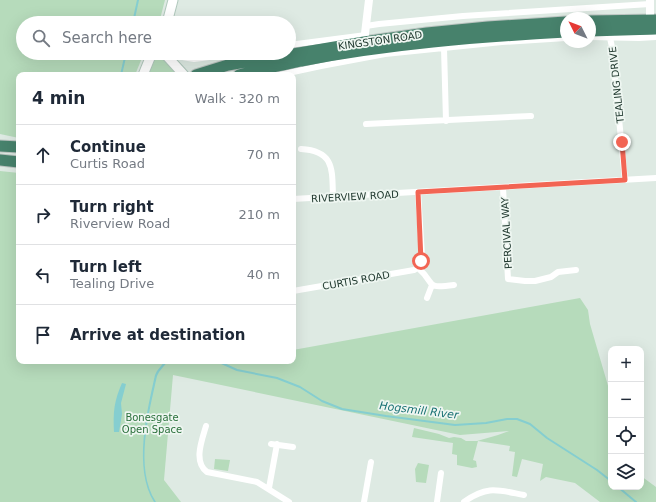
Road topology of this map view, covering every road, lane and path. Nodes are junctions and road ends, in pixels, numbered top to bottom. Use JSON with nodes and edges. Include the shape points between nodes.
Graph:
{"nodes":[{"id":1,"x":172,"y":0,"type":"edge"},
{"id":2,"x":369,"y":0,"type":"edge"},
{"id":3,"x":653,"y":14,"type":"edge"},
{"id":4,"x":169,"y":16,"type":"edge"},
{"id":5,"x":596,"y":20,"type":"edge"},
{"id":6,"x":560,"y":22,"type":"edge"},
{"id":7,"x":596,"y":29,"type":"edge"},
{"id":8,"x":560,"y":32,"type":"edge"},
{"id":9,"x":366,"y":34,"type":"junction"},
{"id":10,"x":656,"y":37,"type":"edge"},
{"id":11,"x":560,"y":38,"type":"edge"},
{"id":12,"x":596,"y":38,"type":"edge"},
{"id":13,"x":610,"y":38,"type":"junction"},
{"id":14,"x":296,"y":44,"type":"edge"},
{"id":15,"x":444,"y":48,"type":"junction"},
{"id":16,"x":296,"y":50,"type":"edge"},
{"id":17,"x":149,"y":60,"type":"edge"},
{"id":18,"x":171,"y":60,"type":"edge"},
{"id":19,"x":250,"y":60,"type":"edge"},
{"id":20,"x":144,"y":72,"type":"edge"},
{"id":21,"x":181,"y":72,"type":"edge"},
{"id":22,"x":206,"y":72,"type":"edge"},
{"id":23,"x":253,"y":72,"type":"edge"},
{"id":24,"x":293,"y":72,"type":"edge"},
{"id":25,"x":531,"y":116,"type":"dead end"},
{"id":26,"x":446,"y":121,"type":"junction"},
{"id":27,"x":366,"y":124,"type":"dead end"},
{"id":28,"x":0,"y":146,"type":"edge"},
{"id":29,"x":16,"y":147,"type":"edge"},
{"id":30,"x":301,"y":149,"type":"dead end"},
{"id":31,"x":0,"y":160,"type":"edge"},
{"id":32,"x":16,"y":162,"type":"edge"},
{"id":33,"x":656,"y":178,"type":"edge"},
{"id":34,"x":625,"y":180,"type":"junction"},
{"id":35,"x":503,"y":188,"type":"junction"},
{"id":36,"x":418,"y":192,"type":"junction"},
{"id":37,"x":333,"y":197,"type":"junction"},
{"id":38,"x":296,"y":199,"type":"edge"},
{"id":39,"x":418,"y":268,"type":"junction"},
{"id":40,"x":576,"y":270,"type":"dead end"},
{"id":41,"x":432,"y":285,"type":"junction"},
{"id":42,"x":454,"y":285,"type":"dead end"},
{"id":43,"x":296,"y":290,"type":"edge"},
{"id":44,"x":427,"y":298,"type":"dead end"},
{"id":45,"x":206,"y":426,"type":"dead end"},
{"id":46,"x":293,"y":448,"type":"dead end"},
{"id":47,"x":371,"y":462,"type":"dead end"},
{"id":48,"x":441,"y":473,"type":"dead end"},
{"id":49,"x":269,"y":488,"type":"junction"},
{"id":50,"x":524,"y":495,"type":"dead end"},
{"id":51,"x":289,"y":502,"type":"edge"},
{"id":52,"x":364,"y":502,"type":"edge"},
{"id":53,"x":436,"y":502,"type":"edge"},
{"id":54,"x":464,"y":502,"type":"edge"}],
"edges":[{"from":1,"to":4,"type":"main road"},
{"from":2,"to":9,"type":"street"},
{"from":3,"to":5,"type":"highway"},
{"from":3,"to":7,"type":"highway"},
{"from":3,"to":9,"type":"street","via":[[463,16],[379,24]]},
{"from":6,"to":9,"type":"highway","name":"KINGSTON ROAD","via":[[426,33]]},
{"from":8,"to":23,"type":"highway","name":"KINGSTON ROAD","via":[[401,45],[332,55]]},
{"from":9,"to":14,"type":"street"},
{"from":9,"to":16,"type":"highway","name":"KINGSTON ROAD"},
{"from":10,"to":13,"type":"street"},
{"from":11,"to":15,"type":"street"},
{"from":12,"to":13,"type":"street"},
{"from":13,"to":34,"type":"street","name":"TEALING DRIVE"},
{"from":15,"to":24,"type":"street","via":[[385,54]]},
{"from":15,"to":26,"type":"street"},
{"from":17,"to":20,"type":"main road"},
{"from":18,"to":21,"type":"main road"},
{"from":19,"to":22,"type":"highway","name":"KINGSTON ROAD"},
{"from":25,"to":26,"type":"street"},
{"from":26,"to":27,"type":"street"},
{"from":28,"to":29,"type":"highway"},
{"from":30,"to":37,"type":"street","via":[[315,150],[329,162]]},
{"from":31,"to":32,"type":"highway"},
{"from":33,"to":34,"type":"street","name":"RIVERVIEW ROAD"},
{"from":34,"to":35,"type":"street","name":"RIVERVIEW ROAD"},
{"from":35,"to":36,"type":"street","name":"RIVERVIEW ROAD"},
{"from":35,"to":40,"type":"street","name":"PERCIVAL WAY","via":[[508,279],[535,281],[551,278],[558,272]]},
{"from":36,"to":37,"type":"street","name":"RIVERVIEW ROAD"},
{"from":36,"to":39,"type":"street","via":[[422,256]]},
{"from":37,"to":38,"type":"street","name":"RIVERVIEW ROAD"},
{"from":39,"to":41,"type":"street"},
{"from":39,"to":43,"type":"street","name":"CURTIS ROAD"},
{"from":41,"to":42,"type":"street"},
{"from":41,"to":44,"type":"street"},
{"from":45,"to":49,"type":"street","via":[[199,459],[203,470],[243,478]]},
{"from":46,"to":49,"type":"street","via":[[274,444]]},
{"from":47,"to":52,"type":"street"},
{"from":48,"to":53,"type":"street"},
{"from":49,"to":51,"type":"street"},
{"from":50,"to":54,"type":"street","via":[[486,490]]}]}
